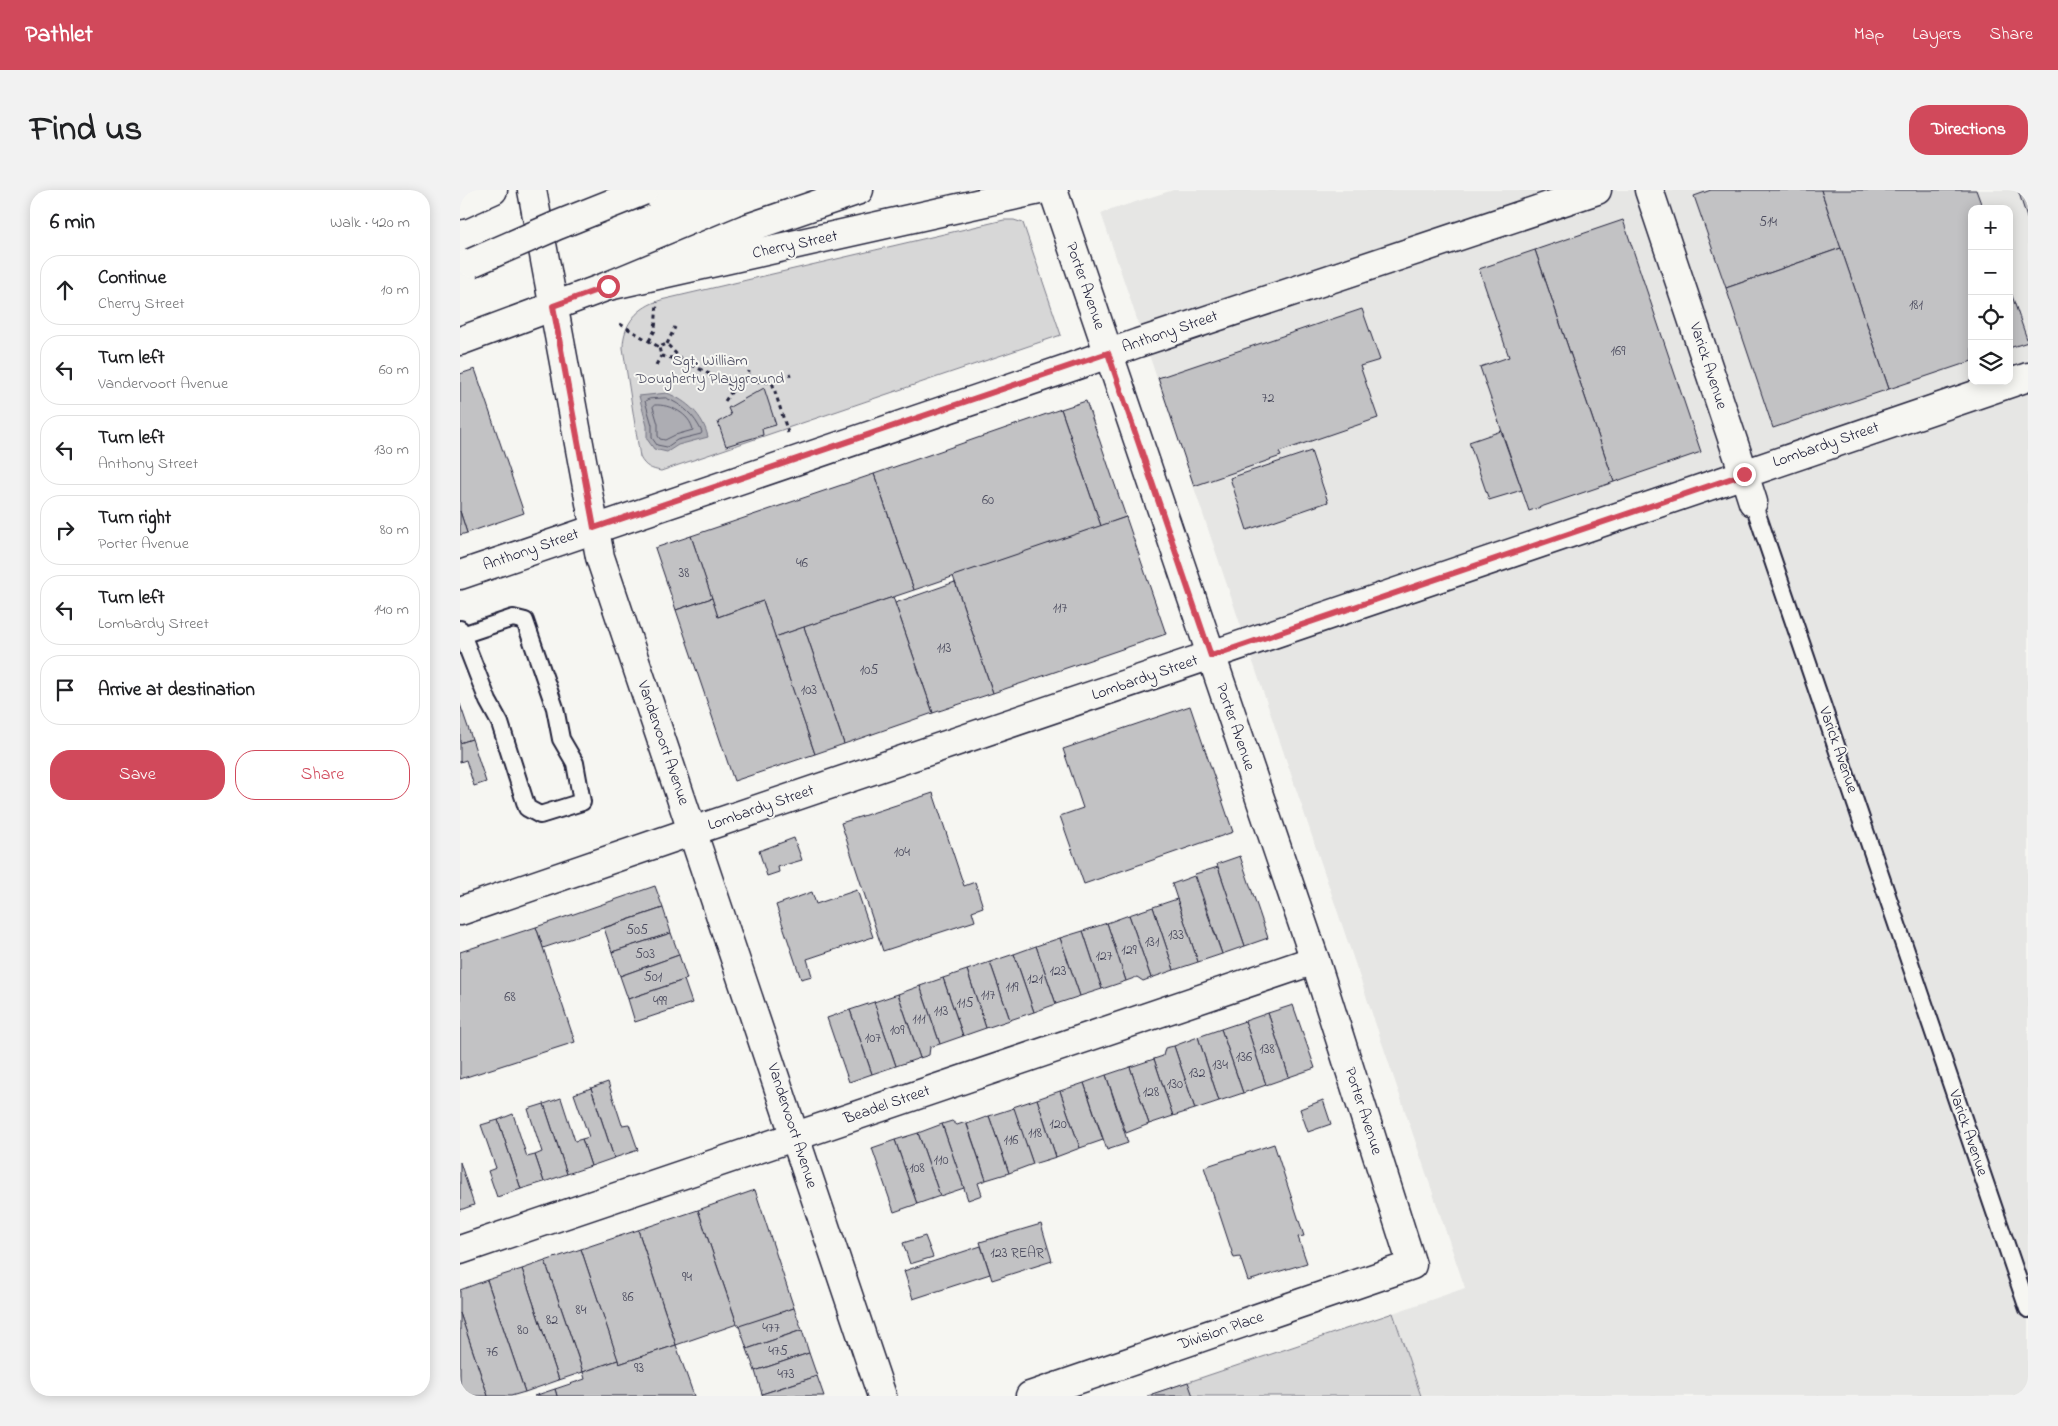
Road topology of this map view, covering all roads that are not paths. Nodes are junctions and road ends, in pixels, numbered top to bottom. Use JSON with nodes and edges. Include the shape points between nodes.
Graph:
{"nodes":[{"id":1,"x":493,"y":190,"type":"edge"},
{"id":2,"x":532,"y":190,"type":"edge"},
{"id":3,"x":644,"y":190,"type":"edge"},
{"id":4,"x":859,"y":190,"type":"edge"},
{"id":5,"x":1039,"y":190,"type":"edge"},
{"id":6,"x":1053,"y":190,"type":"edge"},
{"id":7,"x":1598,"y":190,"type":"edge"},
{"id":8,"x":1650,"y":190,"type":"edge"},
{"id":9,"x":460,"y":206,"type":"edge"},
{"id":10,"x":465,"y":266,"type":"edge"},
{"id":11,"x":608,"y":286,"type":"junction"},
{"id":12,"x":553,"y":306,"type":"junction"},
{"id":13,"x":460,"y":341,"type":"edge"},
{"id":14,"x":1108,"y":353,"type":"junction"},
{"id":15,"x":2028,"y":377,"type":"edge"},
{"id":16,"x":1744,"y":474,"type":"junction"},
{"id":17,"x":1753,"y":502,"type":"joint"},
{"id":18,"x":594,"y":528,"type":"junction"},
{"id":19,"x":460,"y":574,"type":"edge"},
{"id":20,"x":461,"y":632,"type":"edge"},
{"id":21,"x":1211,"y":656,"type":"junction"},
{"id":22,"x":693,"y":831,"type":"junction"},
{"id":23,"x":460,"y":911,"type":"edge"},
{"id":24,"x":1315,"y":960,"type":"junction"},
{"id":25,"x":796,"y":1136,"type":"junction"},
{"id":26,"x":460,"y":1250,"type":"edge"},
{"id":27,"x":1412,"y":1265,"type":"joint"},
{"id":28,"x":2028,"y":1309,"type":"edge"},
{"id":29,"x":882,"y":1396,"type":"edge"},
{"id":30,"x":1030,"y":1396,"type":"edge"}],
"edges":[{"from":1,"to":9,"type":"main road"},
{"from":2,"to":12,"type":"main road","name":"Vandervoort Avenue"},
{"from":3,"to":10,"type":"main road","bridge":true},
{"from":4,"to":11,"type":"main road","via":[[745,229]]},
{"from":5,"to":11,"type":"main road","name":"Cherry Street"},
{"from":6,"to":14,"type":"main road","name":"Porter Avenue"},
{"from":7,"to":14,"type":"main road","name":"Anthony Street"},
{"from":8,"to":16,"type":"main road","name":"Varick Avenue"},
{"from":11,"to":12,"type":"main road","name":"Cherry Street"},
{"from":12,"to":13,"type":"main road","name":"Cherry Street"},
{"from":12,"to":18,"type":"main road","name":"Vandervoort Avenue"},
{"from":14,"to":18,"type":"main road","name":"Anthony Street"},
{"from":14,"to":21,"type":"main road","name":"Porter Avenue"},
{"from":15,"to":16,"type":"main road","name":"Lombardy Street"},
{"from":16,"to":17,"type":"main road","name":"Varick Avenue"},
{"from":16,"to":21,"type":"main road","name":"Lombardy Street"},
{"from":17,"to":28,"type":"lane","name":"Varick Avenue"},
{"from":18,"to":19,"type":"main road","name":"Anthony Street"},
{"from":18,"to":22,"type":"main road","name":"Vandervoort Avenue","via":[[600,557]]},
{"from":20,"to":20,"type":"lane","via":[[500,723],[527,808],[540,815],[582,802],[575,763],[561,739],[555,708],[525,621],[513,618]]},
{"from":21,"to":22,"type":"main road","name":"Lombardy Street"},
{"from":21,"to":24,"type":"main road","name":"Porter Avenue"},
{"from":22,"to":23,"type":"main road","name":"Lombardy Street"},
{"from":22,"to":25,"type":"main road","name":"Vandervoort Avenue"},
{"from":24,"to":25,"type":"main road","name":"Beadel Street"},
{"from":24,"to":27,"type":"main road","name":"Porter Avenue"},
{"from":25,"to":26,"type":"main road","name":"Beadel Street"},
{"from":25,"to":29,"type":"main road","name":"Vandervoort Avenue"},
{"from":27,"to":30,"type":"main road","name":"Division Place"}]}
